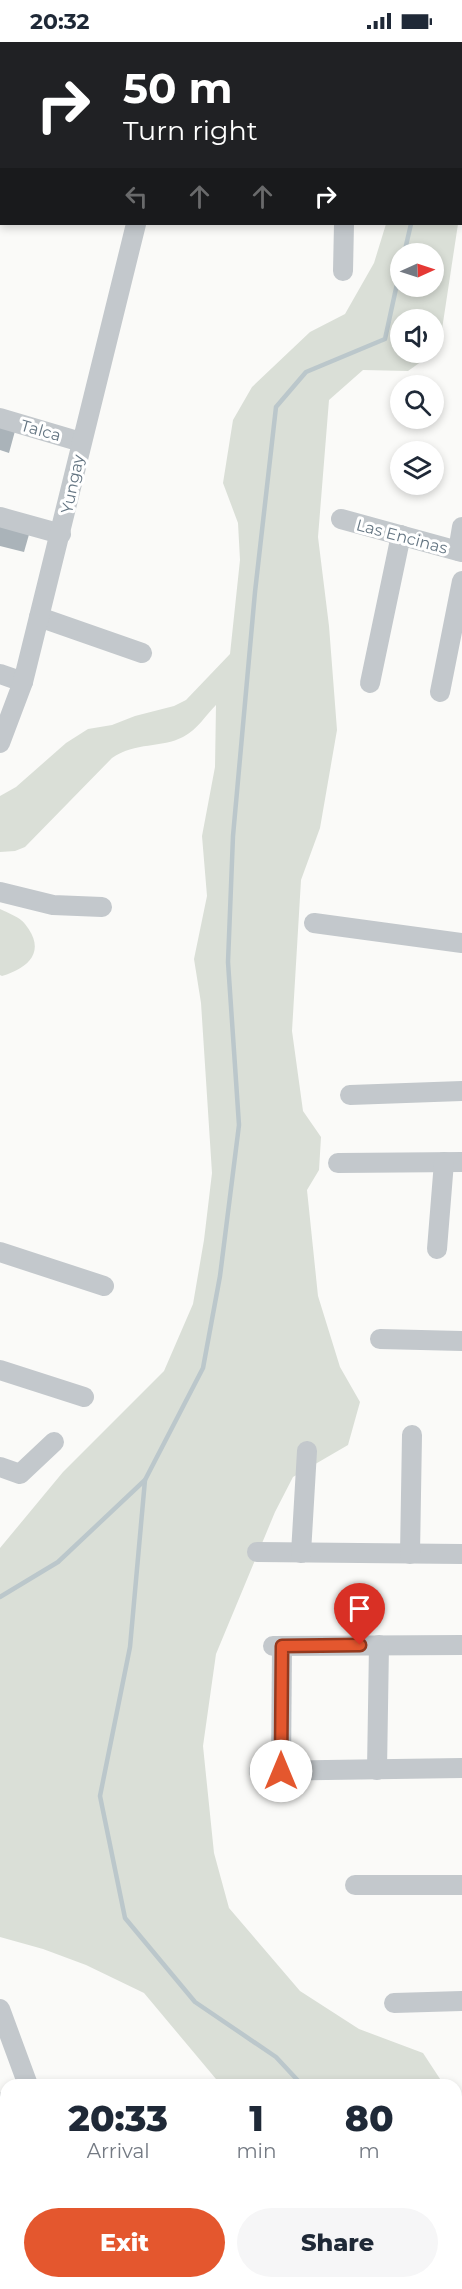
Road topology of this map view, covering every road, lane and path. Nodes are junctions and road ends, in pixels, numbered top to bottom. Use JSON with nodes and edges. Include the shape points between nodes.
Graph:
{"nodes":[{"id":1,"x":136,"y":225,"type":"edge"},
{"id":2,"x":344,"y":225,"type":"edge"},
{"id":3,"x":343,"y":270,"type":"dead end"},
{"id":4,"x":0,"y":418,"type":"edge"},
{"id":5,"x":81,"y":442,"type":"junction"},
{"id":6,"x":0,"y":517,"type":"edge"},
{"id":7,"x":341,"y":519,"type":"dead end"},
{"id":8,"x":462,"y":527,"type":"edge"},
{"id":9,"x":61,"y":534,"type":"junction"},
{"id":10,"x":400,"y":536,"type":"junction"},
{"id":11,"x":460,"y":552,"type":"edge"},
{"id":12,"x":462,"y":581,"type":"edge"},
{"id":13,"x":39,"y":617,"type":"junction"},
{"id":14,"x":142,"y":654,"type":"dead end"},
{"id":15,"x":0,"y":674,"type":"edge"},
{"id":16,"x":23,"y":682,"type":"junction"},
{"id":17,"x":370,"y":683,"type":"dead end"},
{"id":18,"x":440,"y":692,"type":"dead end"},
{"id":19,"x":0,"y":743,"type":"edge"},
{"id":20,"x":0,"y":892,"type":"edge"},
{"id":21,"x":102,"y":908,"type":"dead end"},
{"id":22,"x":314,"y":923,"type":"dead end"},
{"id":23,"x":462,"y":943,"type":"edge"},
{"id":24,"x":462,"y":1091,"type":"edge"},
{"id":25,"x":350,"y":1095,"type":"dead end"},
{"id":26,"x":453,"y":1162,"type":"edge"},
{"id":27,"x":338,"y":1163,"type":"dead end"},
{"id":28,"x":437,"y":1249,"type":"dead end"},
{"id":29,"x":0,"y":1252,"type":"edge"},
{"id":30,"x":104,"y":1286,"type":"dead end"},
{"id":31,"x":380,"y":1339,"type":"dead end"},
{"id":32,"x":462,"y":1341,"type":"edge"},
{"id":33,"x":0,"y":1370,"type":"edge"},
{"id":34,"x":84,"y":1397,"type":"dead end"},
{"id":35,"x":412,"y":1436,"type":"dead end"},
{"id":36,"x":54,"y":1442,"type":"dead end"},
{"id":37,"x":307,"y":1451,"type":"dead end"},
{"id":38,"x":0,"y":1467,"type":"edge"},
{"id":39,"x":257,"y":1552,"type":"dead end"},
{"id":40,"x":301,"y":1553,"type":"junction"},
{"id":41,"x":410,"y":1554,"type":"junction"},
{"id":42,"x":462,"y":1554,"type":"edge"},
{"id":43,"x":379,"y":1645,"type":"junction"},
{"id":44,"x":462,"y":1645,"type":"edge"},
{"id":45,"x":462,"y":1768,"type":"edge"},
{"id":46,"x":377,"y":1770,"type":"junction"},
{"id":47,"x":259,"y":1771,"type":"dead end"},
{"id":48,"x":281,"y":1771,"type":"junction"},
{"id":49,"x":355,"y":1885,"type":"dead end"},
{"id":50,"x":462,"y":1885,"type":"edge"},
{"id":51,"x":462,"y":2001,"type":"edge"},
{"id":52,"x":394,"y":2002,"type":"dead end"},
{"id":53,"x":0,"y":2009,"type":"edge"},
{"id":54,"x":26,"y":2079,"type":"edge"}],
"edges":[{"from":1,"to":5,"type":"street","name":"Yungay"},
{"from":2,"to":3,"type":"street"},
{"from":4,"to":5,"type":"street","name":"Talca"},
{"from":5,"to":9,"type":"street","name":"Yungay"},
{"from":6,"to":9,"type":"street"},
{"from":7,"to":10,"type":"street","name":"Las Encinas"},
{"from":8,"to":11,"type":"street"},
{"from":9,"to":13,"type":"street","name":"Yungay"},
{"from":10,"to":11,"type":"street","name":"Las Encinas"},
{"from":10,"to":17,"type":"street"},
{"from":12,"to":18,"type":"street"},
{"from":13,"to":14,"type":"street"},
{"from":13,"to":16,"type":"street","name":"Yungay"},
{"from":15,"to":16,"type":"street"},
{"from":16,"to":19,"type":"street","name":"Yungay"},
{"from":20,"to":21,"type":"street","via":[[53,905]]},
{"from":22,"to":23,"type":"street"},
{"from":24,"to":25,"type":"street"},
{"from":26,"to":27,"type":"street"},
{"from":26,"to":28,"type":"street"},
{"from":29,"to":30,"type":"street"},
{"from":31,"to":32,"type":"street"},
{"from":33,"to":34,"type":"street"},
{"from":35,"to":41,"type":"street"},
{"from":36,"to":38,"type":"street","via":[[20,1474]]},
{"from":37,"to":40,"type":"street"},
{"from":39,"to":40,"type":"street"},
{"from":40,"to":41,"type":"street"},
{"from":41,"to":42,"type":"street"},
{"from":43,"to":44,"type":"street"},
{"from":43,"to":46,"type":"street"},
{"from":43,"to":48,"type":"street","via":[[278,1646]]},
{"from":45,"to":46,"type":"street"},
{"from":46,"to":48,"type":"street"},
{"from":47,"to":48,"type":"street"},
{"from":49,"to":50,"type":"street"},
{"from":51,"to":52,"type":"street"},
{"from":53,"to":54,"type":"street"}]}
